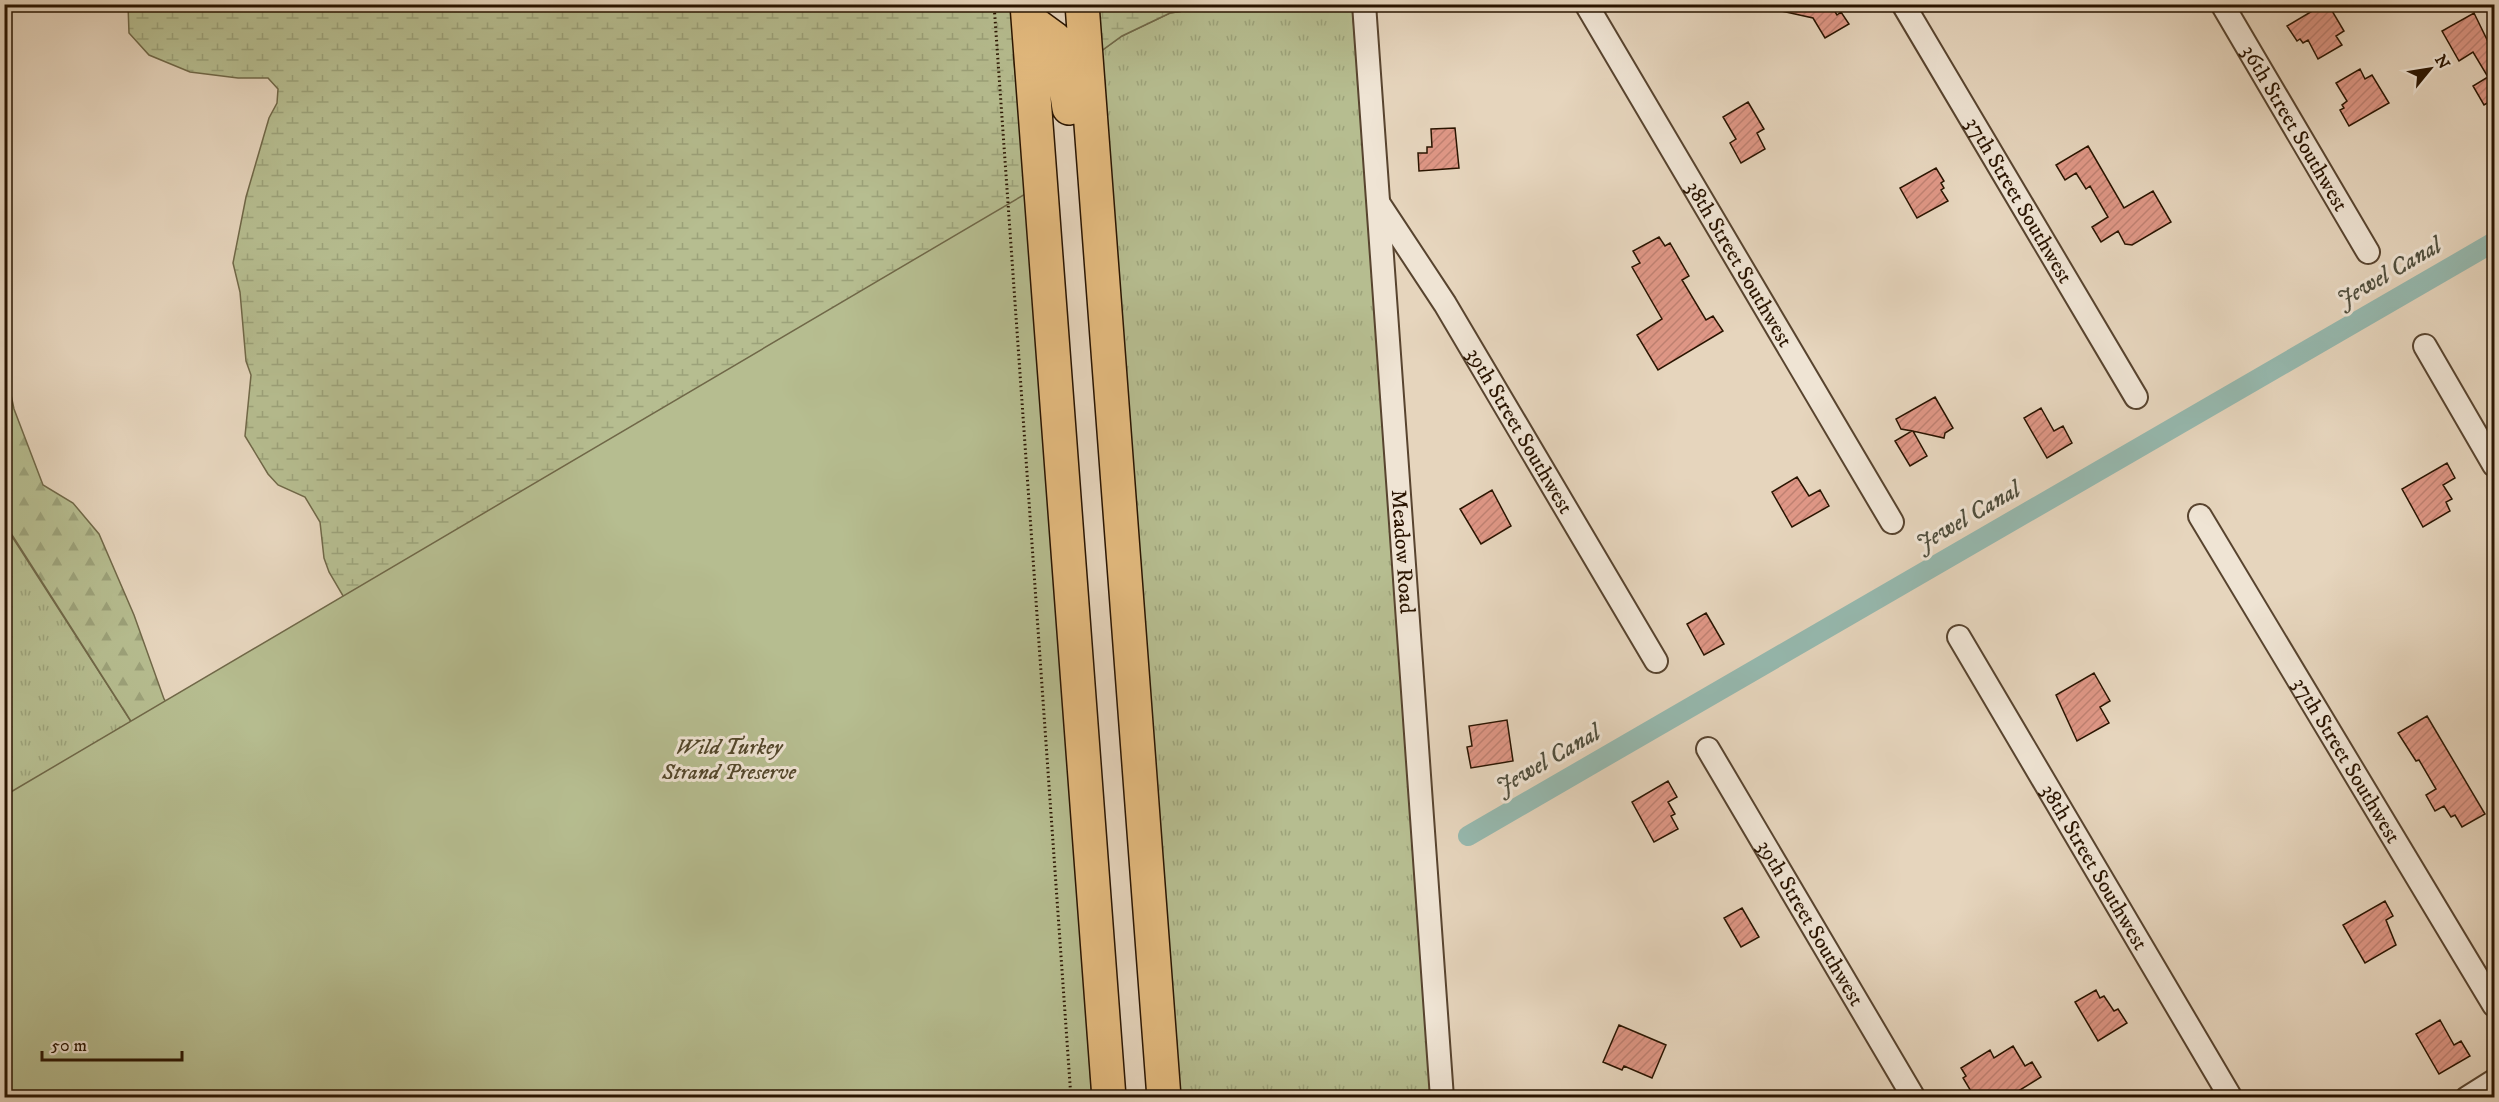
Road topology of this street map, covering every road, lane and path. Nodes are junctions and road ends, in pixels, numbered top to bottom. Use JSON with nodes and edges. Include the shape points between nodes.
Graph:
{"nodes":[{"id":1,"x":994,"y":4,"type":"edge"},
{"id":2,"x":1082,"y":4,"type":"edge"},
{"id":3,"x":1364,"y":4,"type":"edge"},
{"id":4,"x":1586,"y":4,"type":"edge"},
{"id":5,"x":1903,"y":4,"type":"edge"},
{"id":6,"x":2222,"y":4,"type":"edge"},
{"id":7,"x":1028,"y":12,"type":"edge"},
{"id":8,"x":1379,"y":203,"type":"junction"},
{"id":9,"x":2368,"y":252,"type":"dead end"},
{"id":10,"x":2425,"y":346,"type":"dead end"},
{"id":11,"x":1112,"y":388,"type":"junction"},
{"id":12,"x":2136,"y":397,"type":"dead end"},
{"id":13,"x":2494,"y":465,"type":"edge"},
{"id":14,"x":2200,"y":516,"type":"dead end"},
{"id":15,"x":1892,"y":522,"type":"dead end"},
{"id":16,"x":1959,"y":637,"type":"dead end"},
{"id":17,"x":1656,"y":661,"type":"dead end"},
{"id":18,"x":1708,"y":749,"type":"dead end"},
{"id":19,"x":2494,"y":1005,"type":"edge"},
{"id":20,"x":2494,"y":1081,"type":"edge"},
{"id":21,"x":1071,"y":1098,"type":"edge"},
{"id":22,"x":1108,"y":1098,"type":"edge"},
{"id":23,"x":1164,"y":1098,"type":"edge"},
{"id":24,"x":1442,"y":1098,"type":"edge"},
{"id":25,"x":1914,"y":1098,"type":"edge"},
{"id":26,"x":2231,"y":1098,"type":"edge"},
{"id":27,"x":2467,"y":1098,"type":"edge"}],
"edges":[{"from":1,"to":21,"type":"path"},
{"from":2,"to":11,"type":"highway"},
{"from":3,"to":8,"type":"street","name":"Meadow Road"},
{"from":4,"to":15,"type":"street","name":"38th Street Southwest"},
{"from":5,"to":12,"type":"street","name":"37th Street Southwest"},
{"from":6,"to":9,"type":"street","name":"36th Street Southwest"},
{"from":7,"to":11,"type":"highway","via":[[1055,39],[1065,71],[1089,345]]},
{"from":7,"to":22,"type":"highway"},
{"from":8,"to":17,"type":"street","name":"39th Street Southwest","via":[[1445,304]]},
{"from":8,"to":24,"type":"street","name":"Meadow Road"},
{"from":10,"to":13,"type":"street"},
{"from":11,"to":23,"type":"highway"},
{"from":14,"to":19,"type":"street","name":"37th Street Southwest"},
{"from":16,"to":26,"type":"street","name":"38th Street Southwest"},
{"from":18,"to":25,"type":"street","name":"39th Street Southwest"},
{"from":20,"to":27,"type":"street"}]}
